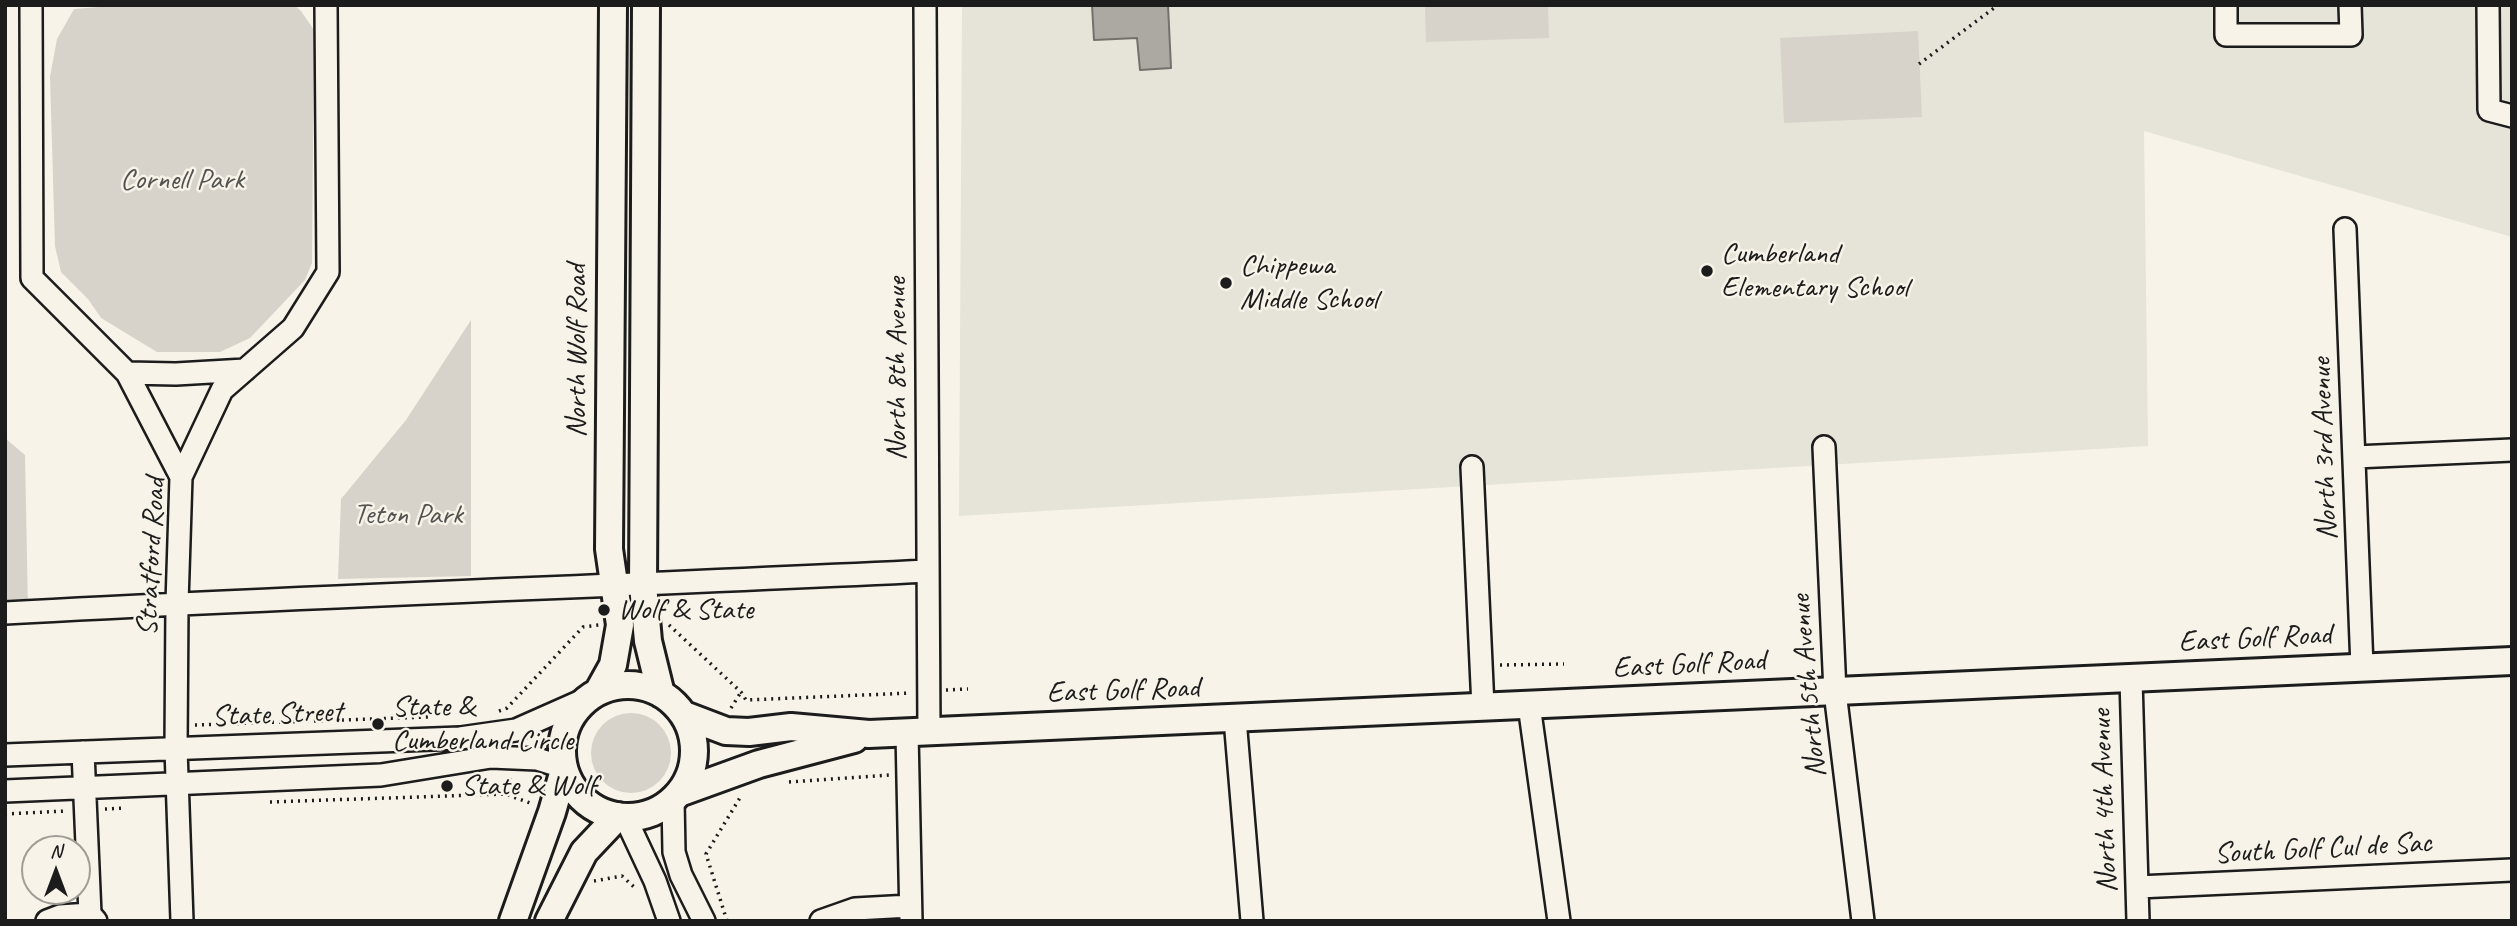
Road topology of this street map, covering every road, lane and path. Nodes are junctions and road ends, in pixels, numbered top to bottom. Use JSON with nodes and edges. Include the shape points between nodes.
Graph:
{"nodes":[{"id":1,"x":31,"y":5,"type":"edge"},
{"id":2,"x":326,"y":5,"type":"edge"},
{"id":3,"x":613,"y":5,"type":"edge"},
{"id":4,"x":646,"y":5,"type":"edge"},
{"id":5,"x":925,"y":5,"type":"edge"},
{"id":6,"x":1998,"y":5,"type":"edge"},
{"id":7,"x":2226,"y":5,"type":"edge"},
{"id":8,"x":2350,"y":5,"type":"edge"},
{"id":9,"x":2488,"y":5,"type":"edge"},
{"id":10,"x":1919,"y":64,"type":"dead end"},
{"id":11,"x":2512,"y":117,"type":"edge"},
{"id":12,"x":2345,"y":229,"type":"dead end"},
{"id":13,"x":244,"y":370,"type":"junction"},
{"id":14,"x":127,"y":373,"type":"junction"},
{"id":15,"x":1824,"y":447,"type":"dead end"},
{"id":16,"x":2512,"y":450,"type":"edge"},
{"id":17,"x":2355,"y":457,"type":"junction"},
{"id":18,"x":1472,"y":467,"type":"dead end"},
{"id":19,"x":181,"y":477,"type":"junction"},
{"id":20,"x":928,"y":570,"type":"junction"},
{"id":21,"x":643,"y":585,"type":"junction"},
{"id":22,"x":613,"y":586,"type":"junction"},
{"id":23,"x":177,"y":603,"type":"junction"},
{"id":24,"x":5,"y":613,"type":"edge"},
{"id":25,"x":596,"y":625,"type":"dead end"},
{"id":26,"x":661,"y":625,"type":"dead end"},
{"id":27,"x":2512,"y":661,"type":"edge"},
{"id":28,"x":1564,"y":664,"type":"dead end"},
{"id":29,"x":1488,"y":665,"type":"dead end"},
{"id":30,"x":2362,"y":667,"type":"junction"},
{"id":31,"x":2131,"y":679,"type":"junction"},
{"id":32,"x":968,"y":689,"type":"dead end"},
{"id":33,"x":948,"y":690,"type":"dead end"},
{"id":34,"x":1835,"y":692,"type":"junction"},
{"id":35,"x":662,"y":694,"type":"junction"},
{"id":36,"x":907,"y":694,"type":"dead end"},
{"id":37,"x":592,"y":695,"type":"junction"},
{"id":38,"x":1529,"y":705,"type":"junction"},
{"id":39,"x":1483,"y":708,"type":"junction"},
{"id":40,"x":489,"y":715,"type":"dead end"},
{"id":41,"x":684,"y":715,"type":"junction"},
{"id":42,"x":434,"y":716,"type":"dead end"},
{"id":43,"x":1235,"y":719,"type":"junction"},
{"id":44,"x":190,"y":725,"type":"dead end"},
{"id":45,"x":918,"y":733,"type":"junction"},
{"id":46,"x":869,"y":734,"type":"junction"},
{"id":47,"x":176,"y":749,"type":"junction"},
{"id":48,"x":83,"y":752,"type":"junction"},
{"id":49,"x":5,"y":755,"type":"edge"},
{"id":50,"x":564,"y":769,"type":"junction"},
{"id":51,"x":908,"y":774,"type":"junction"},
{"id":52,"x":779,"y":782,"type":"dead end"},
{"id":53,"x":176,"y":784,"type":"junction"},
{"id":54,"x":84,"y":788,"type":"junction"},
{"id":55,"x":747,"y":790,"type":"dead end"},
{"id":56,"x":5,"y":791,"type":"edge"},
{"id":57,"x":676,"y":796,"type":"junction"},
{"id":58,"x":259,"y":803,"type":"dead end"},
{"id":59,"x":529,"y":803,"type":"dead end"},
{"id":60,"x":138,"y":808,"type":"dead end"},
{"id":61,"x":85,"y":811,"type":"junction"},
{"id":62,"x":5,"y":814,"type":"edge"},
{"id":63,"x":622,"y":817,"type":"junction"},
{"id":64,"x":2512,"y":870,"type":"edge"},
{"id":65,"x":584,"y":882,"type":"dead end"},
{"id":66,"x":2138,"y":887,"type":"junction"},
{"id":67,"x":635,"y":888,"type":"dead end"},
{"id":68,"x":911,"y":913,"type":"edge"},
{"id":69,"x":93,"y":917,"type":"edge"},
{"id":70,"x":47,"y":921,"type":"edge"},
{"id":71,"x":182,"y":921,"type":"edge"},
{"id":72,"x":513,"y":921,"type":"edge"},
{"id":73,"x":550,"y":921,"type":"edge"},
{"id":74,"x":669,"y":921,"type":"edge"},
{"id":75,"x":704,"y":921,"type":"edge"},
{"id":76,"x":727,"y":921,"type":"edge"},
{"id":77,"x":821,"y":921,"type":"edge"},
{"id":78,"x":1252,"y":921,"type":"edge"},
{"id":79,"x":1559,"y":921,"type":"edge"},
{"id":80,"x":1863,"y":921,"type":"edge"},
{"id":81,"x":2138,"y":921,"type":"edge"}],
"edges":[{"from":1,"to":14,"type":"street","via":[[32,278]]},
{"from":2,"to":13,"type":"street","name":"Stratford Road","via":[[328,272],[293,328]]},
{"from":3,"to":22,"type":"main road","name":"North Wolf Road","via":[[609,549]]},
{"from":4,"to":21,"type":"main road"},
{"from":5,"to":20,"type":"street","name":"North 8th Avenue"},
{"from":6,"to":10,"type":"path"},
{"from":7,"to":8,"type":"street","via":[[2226,35],[2351,35]]},
{"from":9,"to":11,"type":"street","via":[[2489,110]]},
{"from":12,"to":17,"type":"street","name":"North 3rd Avenue"},
{"from":13,"to":14,"type":"street"},
{"from":13,"to":19,"type":"street","name":"Stratford Road","via":[[222,390]]},
{"from":14,"to":19,"type":"street"},
{"from":15,"to":34,"type":"street","name":"North 5th Avenue"},
{"from":16,"to":17,"type":"street"},
{"from":17,"to":30,"type":"street","name":"North 3rd Avenue"},
{"from":18,"to":39,"type":"street"},
{"from":19,"to":23,"type":"street","name":"Stratford Road"},
{"from":20,"to":21,"type":"street"},
{"from":20,"to":45,"type":"street","name":"North 8th Avenue"},
{"from":21,"to":22,"type":"street"},
{"from":21,"to":35,"type":"main road","via":[[648,641]]},
{"from":22,"to":23,"type":"street"},
{"from":22,"to":37,"type":"main road","name":"North Wolf Road","via":[[620,625],[618,645],[613,665]]},
{"from":23,"to":24,"type":"street"},
{"from":23,"to":47,"type":"street","name":"Stratford Road"},
{"from":25,"to":40,"type":"path","via":[[583,627],[507,708]]},
{"from":26,"to":36,"type":"path","via":[[669,624],[746,699]]},
{"from":27,"to":30,"type":"main road","name":"East Golf Road"},
{"from":28,"to":29,"type":"path"},
{"from":30,"to":31,"type":"main road","name":"East Golf Road"},
{"from":31,"to":34,"type":"main road","name":"East Golf Road"},
{"from":31,"to":66,"type":"street","name":"North 4th Avenue"},
{"from":32,"to":33,"type":"path"},
{"from":34,"to":38,"type":"main road","name":"East Golf Road"},
{"from":34,"to":80,"type":"street","name":"North 5th Avenue"},
{"from":35,"to":37,"type":"main road","via":[[641,686],[619,685]]},
{"from":35,"to":41,"type":"main road"},
{"from":37,"to":47,"type":"street","name":"State Street","via":[[516,730],[460,738]]},
{"from":37,"to":50,"type":"main road","via":[[570,718],[562,742]]},
{"from":38,"to":39,"type":"main road","name":"East Golf Road"},
{"from":38,"to":79,"type":"street"},
{"from":39,"to":43,"type":"main road","name":"East Golf Road"},
{"from":41,"to":46,"type":"main road","name":"East Golf Road","via":[[726,731],[792,727]]},
{"from":41,"to":57,"type":"main road","via":[[694,755],[690,775]]},
{"from":42,"to":44,"type":"path"},
{"from":43,"to":45,"type":"main road","name":"East Golf Road"},
{"from":43,"to":78,"type":"street"},
{"from":45,"to":46,"type":"main road","name":"East Golf Road"},
{"from":45,"to":51,"type":"street","name":"North 8th Avenue"},
{"from":46,"to":57,"type":"main road","name":"East Golf Road","via":[[759,764]]},
{"from":47,"to":48,"type":"street","name":"State Street"},
{"from":47,"to":53,"type":"street","name":"Stratford Road"},
{"from":48,"to":49,"type":"street","name":"State Street"},
{"from":48,"to":54,"type":"street"},
{"from":50,"to":53,"type":"street","via":[[537,759],[491,757],[380,775]]},
{"from":50,"to":63,"type":"main road","via":[[576,792],[594,808]]},
{"from":50,"to":72,"type":"main road"},
{"from":51,"to":52,"type":"path"},
{"from":51,"to":68,"type":"street","name":"North 8th Avenue"},
{"from":53,"to":54,"type":"street"},
{"from":53,"to":71,"type":"street","name":"Stratford Road"},
{"from":54,"to":56,"type":"street"},
{"from":54,"to":61,"type":"street"},
{"from":55,"to":76,"type":"path","via":[[706,854]]},
{"from":57,"to":63,"type":"main road","via":[[659,810]]},
{"from":57,"to":75,"type":"street","via":[[674,852]]},
{"from":58,"to":59,"type":"path","via":[[505,794]]},
{"from":60,"to":61,"type":"path"},
{"from":61,"to":62,"type":"path"},
{"from":61,"to":69,"type":"street"},
{"from":63,"to":73,"type":"main road","via":[[584,852]]},
{"from":63,"to":74,"type":"street","via":[[655,881]]},
{"from":64,"to":66,"type":"street","name":"South Golf Cul de Sac"},
{"from":65,"to":67,"type":"path","via":[[622,876]]},
{"from":66,"to":81,"type":"street","name":"North 4th Avenue"},
{"from":68,"to":77,"type":"street","via":[[855,909]]},
{"from":69,"to":70,"type":"street","via":[[60,916]]}]}
